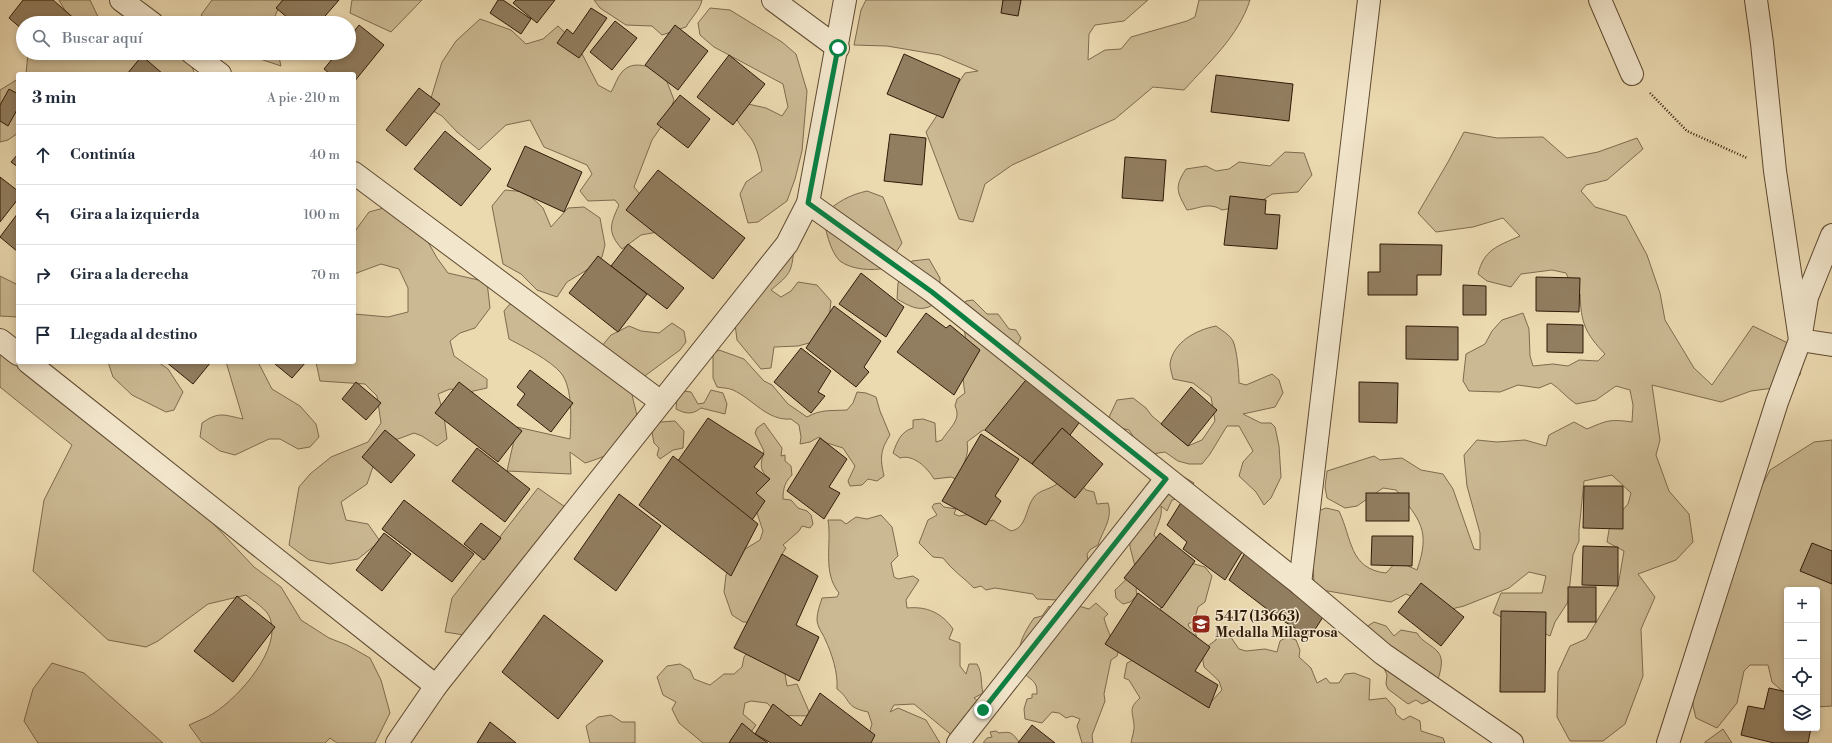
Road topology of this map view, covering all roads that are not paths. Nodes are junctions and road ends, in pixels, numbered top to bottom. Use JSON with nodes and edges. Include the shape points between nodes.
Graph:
{"nodes":[{"id":1,"x":121,"y":0,"type":"edge"},
{"id":2,"x":773,"y":0,"type":"edge"},
{"id":3,"x":846,"y":0,"type":"edge"},
{"id":4,"x":1369,"y":0,"type":"edge"},
{"id":5,"x":1600,"y":0,"type":"edge"},
{"id":6,"x":1756,"y":0,"type":"edge"},
{"id":7,"x":143,"y":16,"type":"edge"},
{"id":8,"x":838,"y":48,"type":"junction"},
{"id":9,"x":201,"y":60,"type":"edge"},
{"id":10,"x":217,"y":72,"type":"edge"},
{"id":11,"x":1632,"y":74,"type":"road end"},
{"id":12,"x":356,"y":174,"type":"edge"},
{"id":13,"x":808,"y":203,"type":"junction"},
{"id":14,"x":1832,"y":236,"type":"edge"},
{"id":15,"x":0,"y":340,"type":"edge"},
{"id":16,"x":1800,"y":340,"type":"junction"},
{"id":17,"x":1832,"y":345,"type":"edge"},
{"id":18,"x":16,"y":352,"type":"edge"},
{"id":19,"x":31,"y":364,"type":"edge"},
{"id":20,"x":661,"y":402,"type":"junction"},
{"id":21,"x":1166,"y":479,"type":"junction"},
{"id":22,"x":1300,"y":584,"type":"junction"},
{"id":23,"x":436,"y":686,"type":"junction"},
{"id":24,"x":397,"y":743,"type":"edge"},
{"id":25,"x":958,"y":743,"type":"edge"},
{"id":26,"x":1512,"y":743,"type":"edge"},
{"id":27,"x":1668,"y":743,"type":"edge"}],
"edges":[{"from":1,"to":7,"type":"street"},
{"from":2,"to":8,"type":"street"},
{"from":3,"to":8,"type":"street"},
{"from":4,"to":22,"type":"street"},
{"from":5,"to":11,"type":"street"},
{"from":6,"to":16,"type":"street","via":[[1775,171]]},
{"from":8,"to":13,"type":"street"},
{"from":9,"to":10,"type":"street"},
{"from":12,"to":20,"type":"street"},
{"from":13,"to":20,"type":"street","via":[[787,244]]},
{"from":13,"to":21,"type":"street","via":[[932,292]]},
{"from":14,"to":16,"type":"street","via":[[1808,297]]},
{"from":15,"to":18,"type":"street"},
{"from":16,"to":17,"type":"street"},
{"from":16,"to":27,"type":"street","via":[[1777,402]]},
{"from":19,"to":23,"type":"street"},
{"from":20,"to":23,"type":"street"},
{"from":21,"to":22,"type":"street"},
{"from":21,"to":25,"type":"street"},
{"from":22,"to":26,"type":"street","via":[[1383,654]]},
{"from":23,"to":24,"type":"street"}]}
